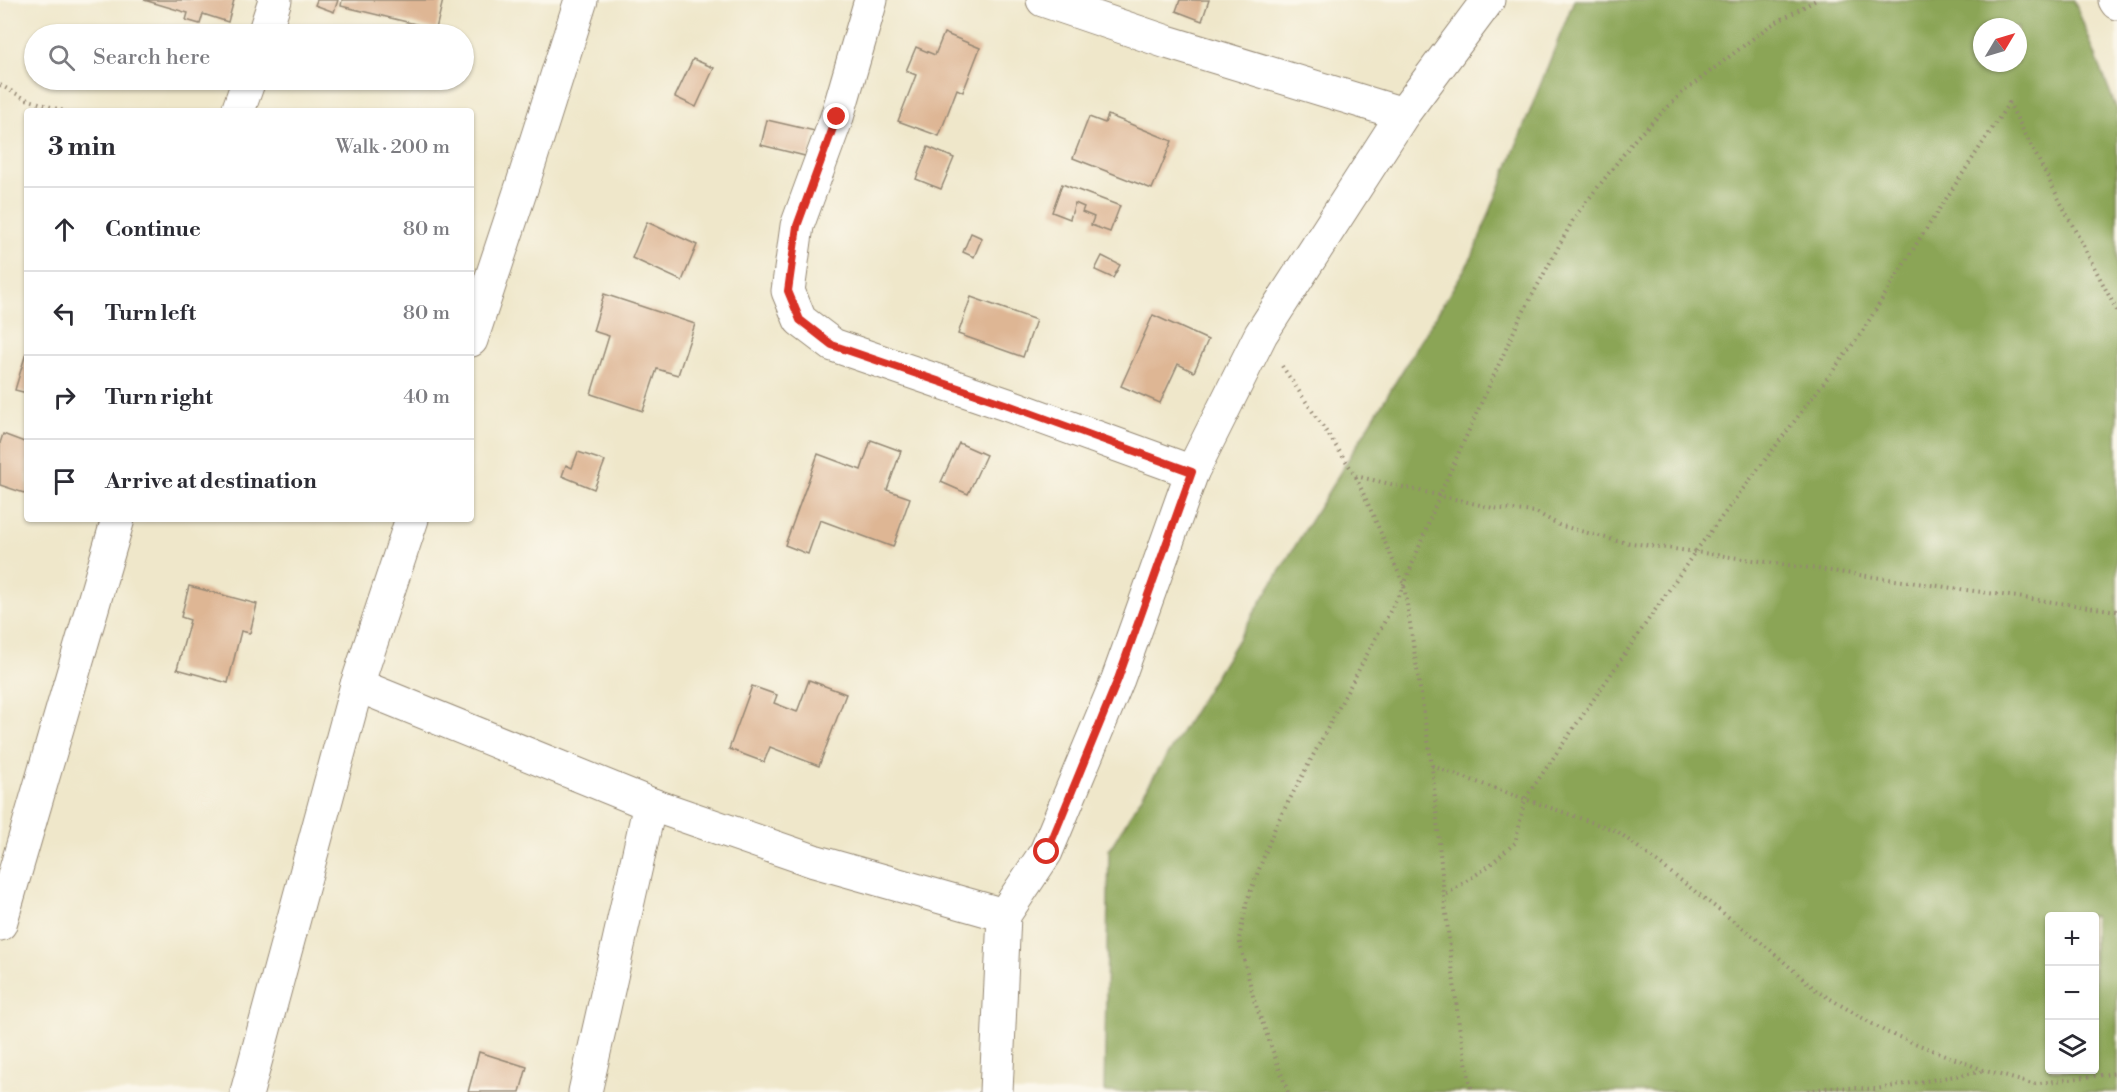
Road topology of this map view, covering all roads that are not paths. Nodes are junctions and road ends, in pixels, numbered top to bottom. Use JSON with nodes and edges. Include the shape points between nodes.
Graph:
{"nodes":[{"id":1,"x":275,"y":0,"type":"edge"},
{"id":2,"x":581,"y":0,"type":"edge"},
{"id":3,"x":871,"y":0,"type":"edge"},
{"id":4,"x":1043,"y":0,"type":"edge"},
{"id":5,"x":1488,"y":0,"type":"edge"},
{"id":6,"x":267,"y":24,"type":"edge"},
{"id":7,"x":245,"y":90,"type":"edge"},
{"id":8,"x":239,"y":108,"type":"edge"},
{"id":9,"x":1403,"y":114,"type":"junction"},
{"id":10,"x":474,"y":331,"type":"edge"},
{"id":11,"x":1192,"y":472,"type":"junction"},
{"id":12,"x":117,"y":522,"type":"edge"},
{"id":13,"x":411,"y":522,"type":"edge"},
{"id":14,"x":357,"y":685,"type":"junction"},
{"id":15,"x":650,"y":804,"type":"junction"},
{"id":16,"x":1004,"y":915,"type":"junction"},
{"id":17,"x":0,"y":924,"type":"edge"},
{"id":18,"x":247,"y":1092,"type":"edge"},
{"id":19,"x":585,"y":1092,"type":"edge"},
{"id":20,"x":996,"y":1092,"type":"edge"}],
"edges":[{"from":1,"to":6,"type":"street"},
{"from":2,"to":10,"type":"street"},
{"from":3,"to":11,"type":"street","via":[[837,117],[797,226],[788,291],[800,320],[832,345]]},
{"from":4,"to":9,"type":"street"},
{"from":5,"to":9,"type":"street"},
{"from":7,"to":8,"type":"street"},
{"from":9,"to":11,"type":"street","via":[[1260,334]]},
{"from":11,"to":16,"type":"street","via":[[1118,679],[1047,852]]},
{"from":12,"to":17,"type":"street"},
{"from":13,"to":14,"type":"street"},
{"from":14,"to":15,"type":"street"},
{"from":14,"to":18,"type":"street"},
{"from":15,"to":16,"type":"street","via":[[814,861]]},
{"from":15,"to":19,"type":"street"},
{"from":16,"to":20,"type":"street"}]}
